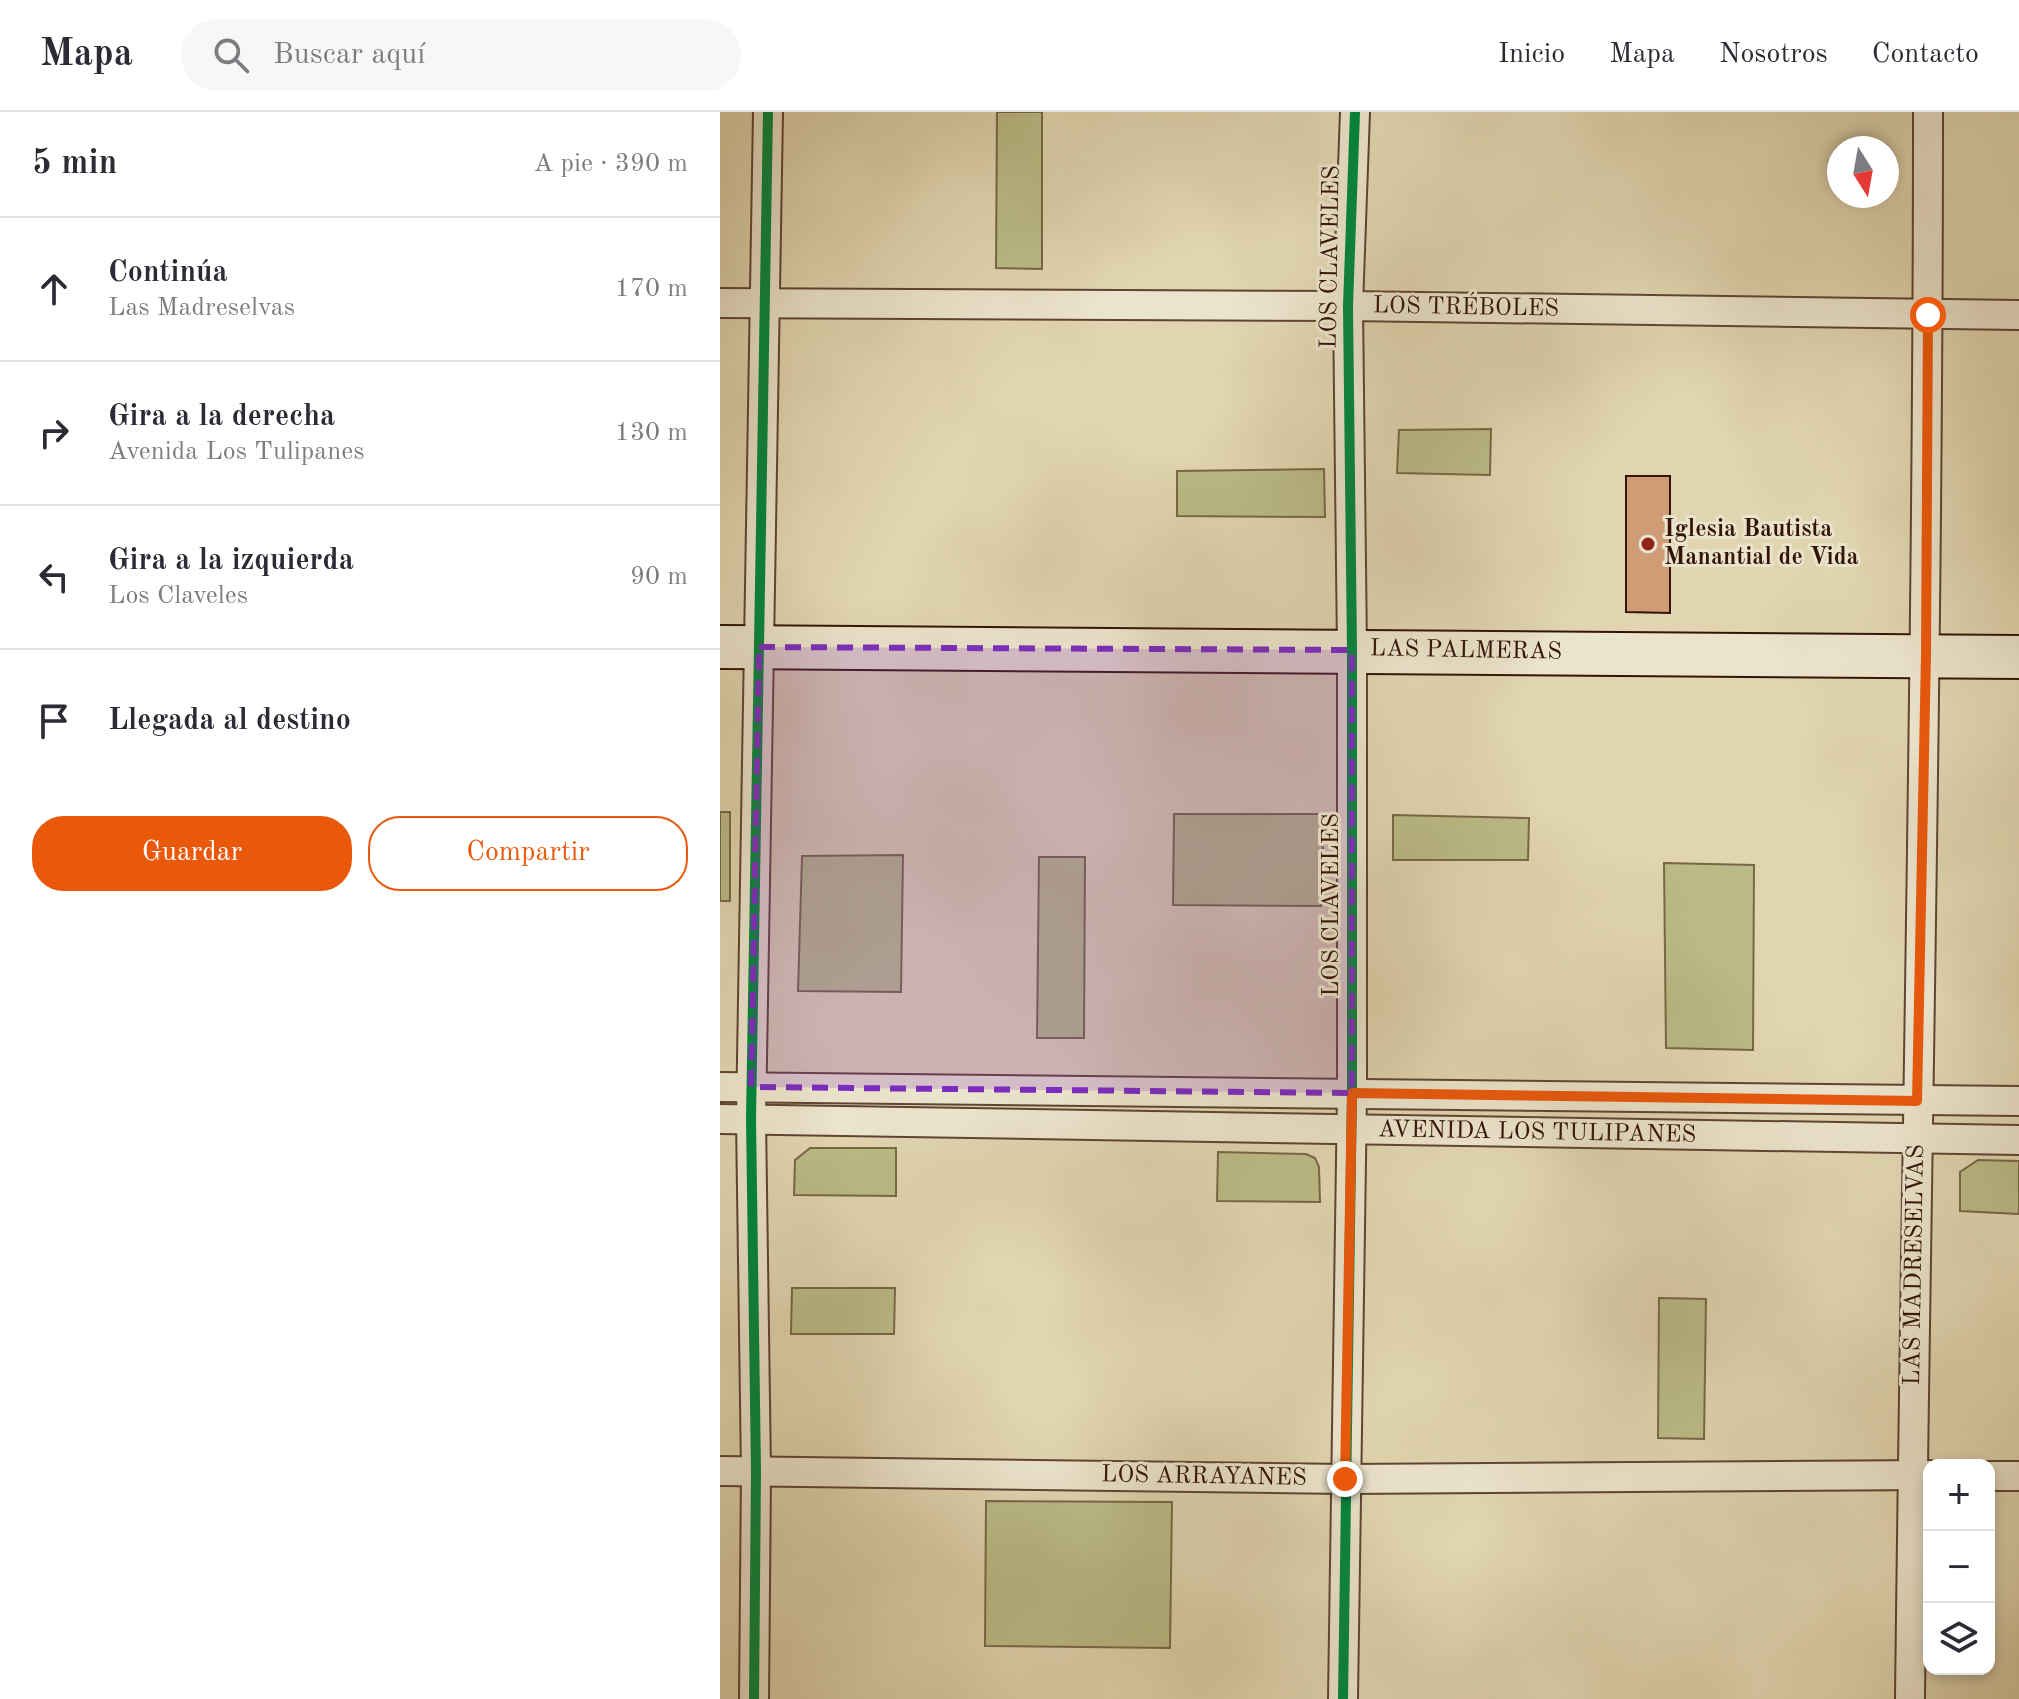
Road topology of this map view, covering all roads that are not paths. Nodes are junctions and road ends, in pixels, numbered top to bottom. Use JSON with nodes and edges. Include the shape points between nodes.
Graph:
{"nodes":[{"id":1,"x":768,"y":112,"type":"edge"},
{"id":2,"x":1355,"y":112,"type":"edge"},
{"id":3,"x":1928,"y":112,"type":"edge"},
{"id":4,"x":720,"y":303,"type":"edge"},
{"id":5,"x":766,"y":303,"type":"junction"},
{"id":6,"x":1348,"y":306,"type":"junction"},
{"id":7,"x":1928,"y":315,"type":"junction"},
{"id":8,"x":2019,"y":315,"type":"edge"},
{"id":9,"x":740,"y":647,"type":"edge"},
{"id":10,"x":1352,"y":650,"type":"junction"},
{"id":11,"x":1926,"y":655,"type":"junction"},
{"id":12,"x":2019,"y":657,"type":"edge"},
{"id":13,"x":720,"y":1087,"type":"edge"},
{"id":14,"x":751,"y":1087,"type":"junction"},
{"id":15,"x":1352,"y":1093,"type":"junction"},
{"id":16,"x":1917,"y":1101,"type":"junction"},
{"id":17,"x":2019,"y":1101,"type":"edge"},
{"id":18,"x":720,"y":1119,"type":"edge"},
{"id":19,"x":751,"y":1119,"type":"junction"},
{"id":20,"x":1351,"y":1131,"type":"junction"},
{"id":21,"x":1917,"y":1140,"type":"junction"},
{"id":22,"x":2019,"y":1140,"type":"edge"},
{"id":23,"x":720,"y":1471,"type":"edge"},
{"id":24,"x":756,"y":1472,"type":"junction"},
{"id":25,"x":1921,"y":1475,"type":"edge"},
{"id":26,"x":1995,"y":1476,"type":"edge"},
{"id":27,"x":2019,"y":1476,"type":"edge"},
{"id":28,"x":1345,"y":1479,"type":"junction"},
{"id":29,"x":754,"y":1699,"type":"edge"},
{"id":30,"x":1343,"y":1699,"type":"edge"},
{"id":31,"x":1910,"y":1699,"type":"edge"}],
"edges":[{"from":1,"to":5,"type":"street"},
{"from":2,"to":6,"type":"street","name":"LOS CLAVELES"},
{"from":3,"to":7,"type":"street","name":"LAS MADRESELVAS"},
{"from":4,"to":5,"type":"street","name":"LOS TRÉBOLES"},
{"from":5,"to":6,"type":"street","name":"LOS TRÉBOLES"},
{"from":5,"to":9,"type":"street"},
{"from":6,"to":7,"type":"street","name":"LOS TRÉBOLES"},
{"from":6,"to":10,"type":"street","name":"LOS CLAVELES"},
{"from":7,"to":8,"type":"street","name":"LOS TRÉBOLES"},
{"from":7,"to":11,"type":"street","name":"LAS MADRESELVAS"},
{"from":9,"to":10,"type":"street","name":"LAS PALMERAS"},
{"from":9,"to":14,"type":"street"},
{"from":10,"to":11,"type":"street","name":"LAS PALMERAS"},
{"from":10,"to":15,"type":"street","name":"LOS CLAVELES"},
{"from":11,"to":12,"type":"street","name":"LAS PALMERAS"},
{"from":11,"to":16,"type":"street","name":"LAS MADRESELVAS"},
{"from":13,"to":14,"type":"street","name":"AVENIDA LOS TULIPANES"},
{"from":14,"to":15,"type":"street","name":"AVENIDA LOS TULIPANES"},
{"from":14,"to":19,"type":"street"},
{"from":15,"to":16,"type":"street","name":"AVENIDA LOS TULIPANES"},
{"from":15,"to":20,"type":"street","name":"LOS CLAVELES"},
{"from":16,"to":17,"type":"street","name":"AVENIDA LOS TULIPANES"},
{"from":16,"to":21,"type":"street","name":"LAS MADRESELVAS"},
{"from":18,"to":19,"type":"street","name":"AVENIDA LOS TULIPANES"},
{"from":19,"to":20,"type":"street","name":"AVENIDA LOS TULIPANES"},
{"from":19,"to":24,"type":"street"},
{"from":20,"to":21,"type":"street","name":"AVENIDA LOS TULIPANES"},
{"from":20,"to":28,"type":"street","name":"LOS CLAVELES"},
{"from":21,"to":22,"type":"street","name":"AVENIDA LOS TULIPANES"},
{"from":21,"to":25,"type":"street","name":"LAS MADRESELVAS"},
{"from":23,"to":24,"type":"street","name":"LOS ARRAYANES"},
{"from":24,"to":28,"type":"street","name":"LOS ARRAYANES"},
{"from":24,"to":29,"type":"street"},
{"from":25,"to":28,"type":"street","name":"LOS ARRAYANES"},
{"from":25,"to":31,"type":"street","name":"LAS MADRESELVAS"},
{"from":26,"to":27,"type":"street"},
{"from":28,"to":30,"type":"street","name":"LOS CLAVELES"}]}
